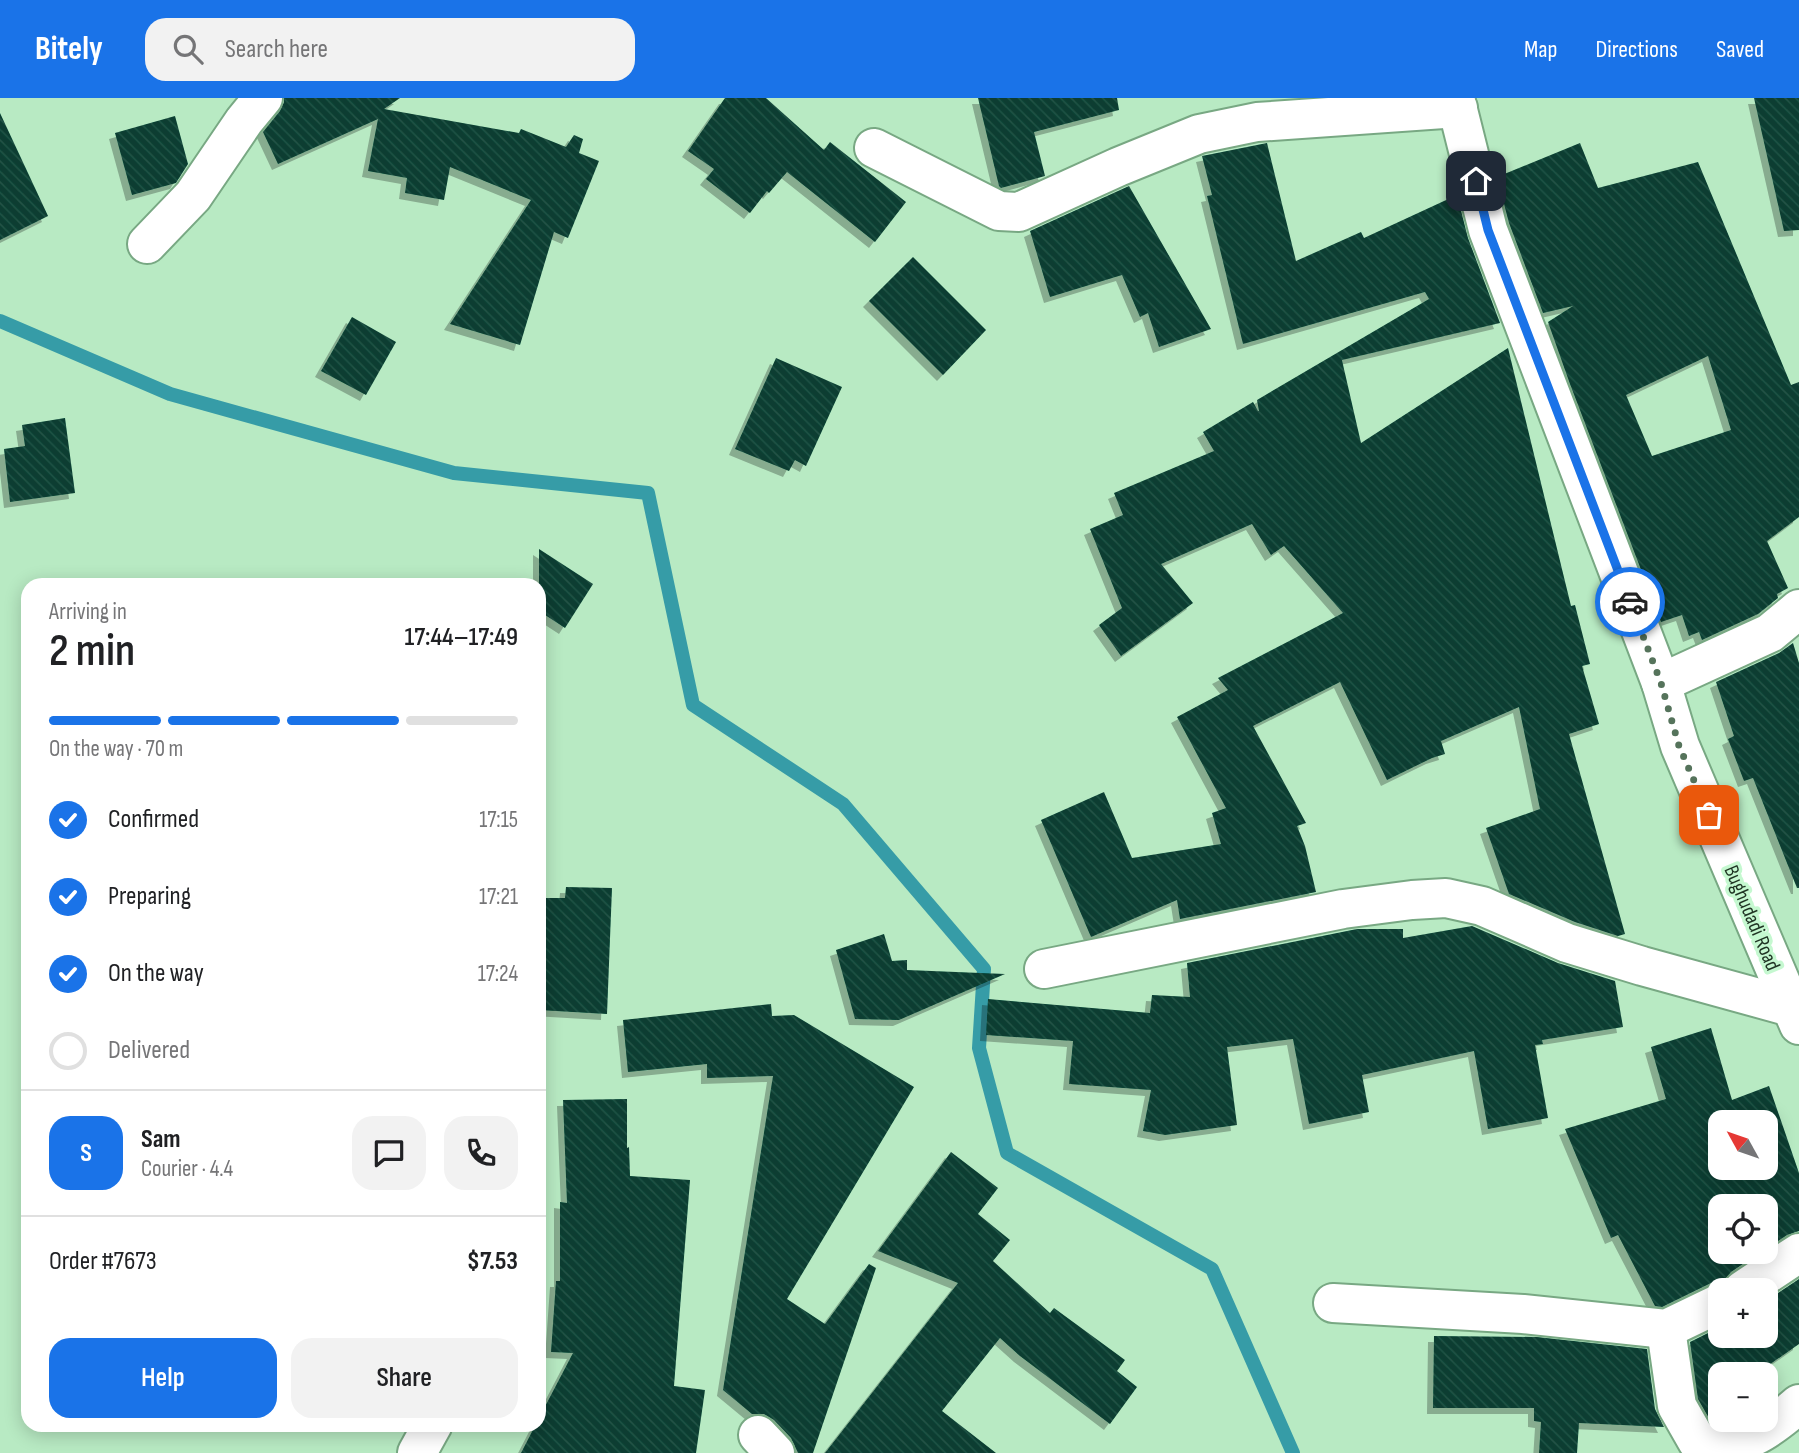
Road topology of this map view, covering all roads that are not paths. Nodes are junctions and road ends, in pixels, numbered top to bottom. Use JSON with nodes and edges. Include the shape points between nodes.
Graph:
{"nodes":[{"id":1,"x":263,"y":98,"type":"edge"},
{"id":2,"x":1457,"y":103,"type":"edge"},
{"id":3,"x":874,"y":148,"type":"dead end"},
{"id":4,"x":147,"y":244,"type":"dead end"},
{"id":5,"x":1799,"y":610,"type":"edge"},
{"id":6,"x":1661,"y":683,"type":"junction"},
{"id":7,"x":1044,"y":969,"type":"dead end"},
{"id":8,"x":1795,"y":1016,"type":"edge"},
{"id":9,"x":1799,"y":1252,"type":"edge"},
{"id":10,"x":1761,"y":1278,"type":"edge"},
{"id":11,"x":1333,"y":1303,"type":"dead end"},
{"id":12,"x":1708,"y":1309,"type":"edge"},
{"id":13,"x":1666,"y":1329,"type":"junction"},
{"id":14,"x":1799,"y":1404,"type":"edge"},
{"id":15,"x":429,"y":1432,"type":"edge"},
{"id":16,"x":417,"y":1453,"type":"edge"}],
"edges":[{"from":1,"to":4,"type":"street","via":[[193,196]]},
{"from":2,"to":3,"type":"street","via":[[1257,122],[1199,134],[1019,212],[999,211]]},
{"from":2,"to":6,"type":"street","name":"Bughudadi Road","via":[[1488,230]]},
{"from":5,"to":6,"type":"street","via":[[1770,633]]},
{"from":6,"to":8,"type":"street","name":"Bughudadi Road","via":[[1679,746]]},
{"from":7,"to":8,"type":"street","via":[[1343,909],[1446,898],[1482,906],[1567,943]]},
{"from":9,"to":10,"type":"street"},
{"from":11,"to":13,"type":"street","via":[[1522,1314]]},
{"from":12,"to":13,"type":"street"},
{"from":13,"to":14,"type":"street","via":[[1677,1406],[1697,1441],[1721,1445],[1749,1439]]},
{"from":15,"to":16,"type":"street"}]}
